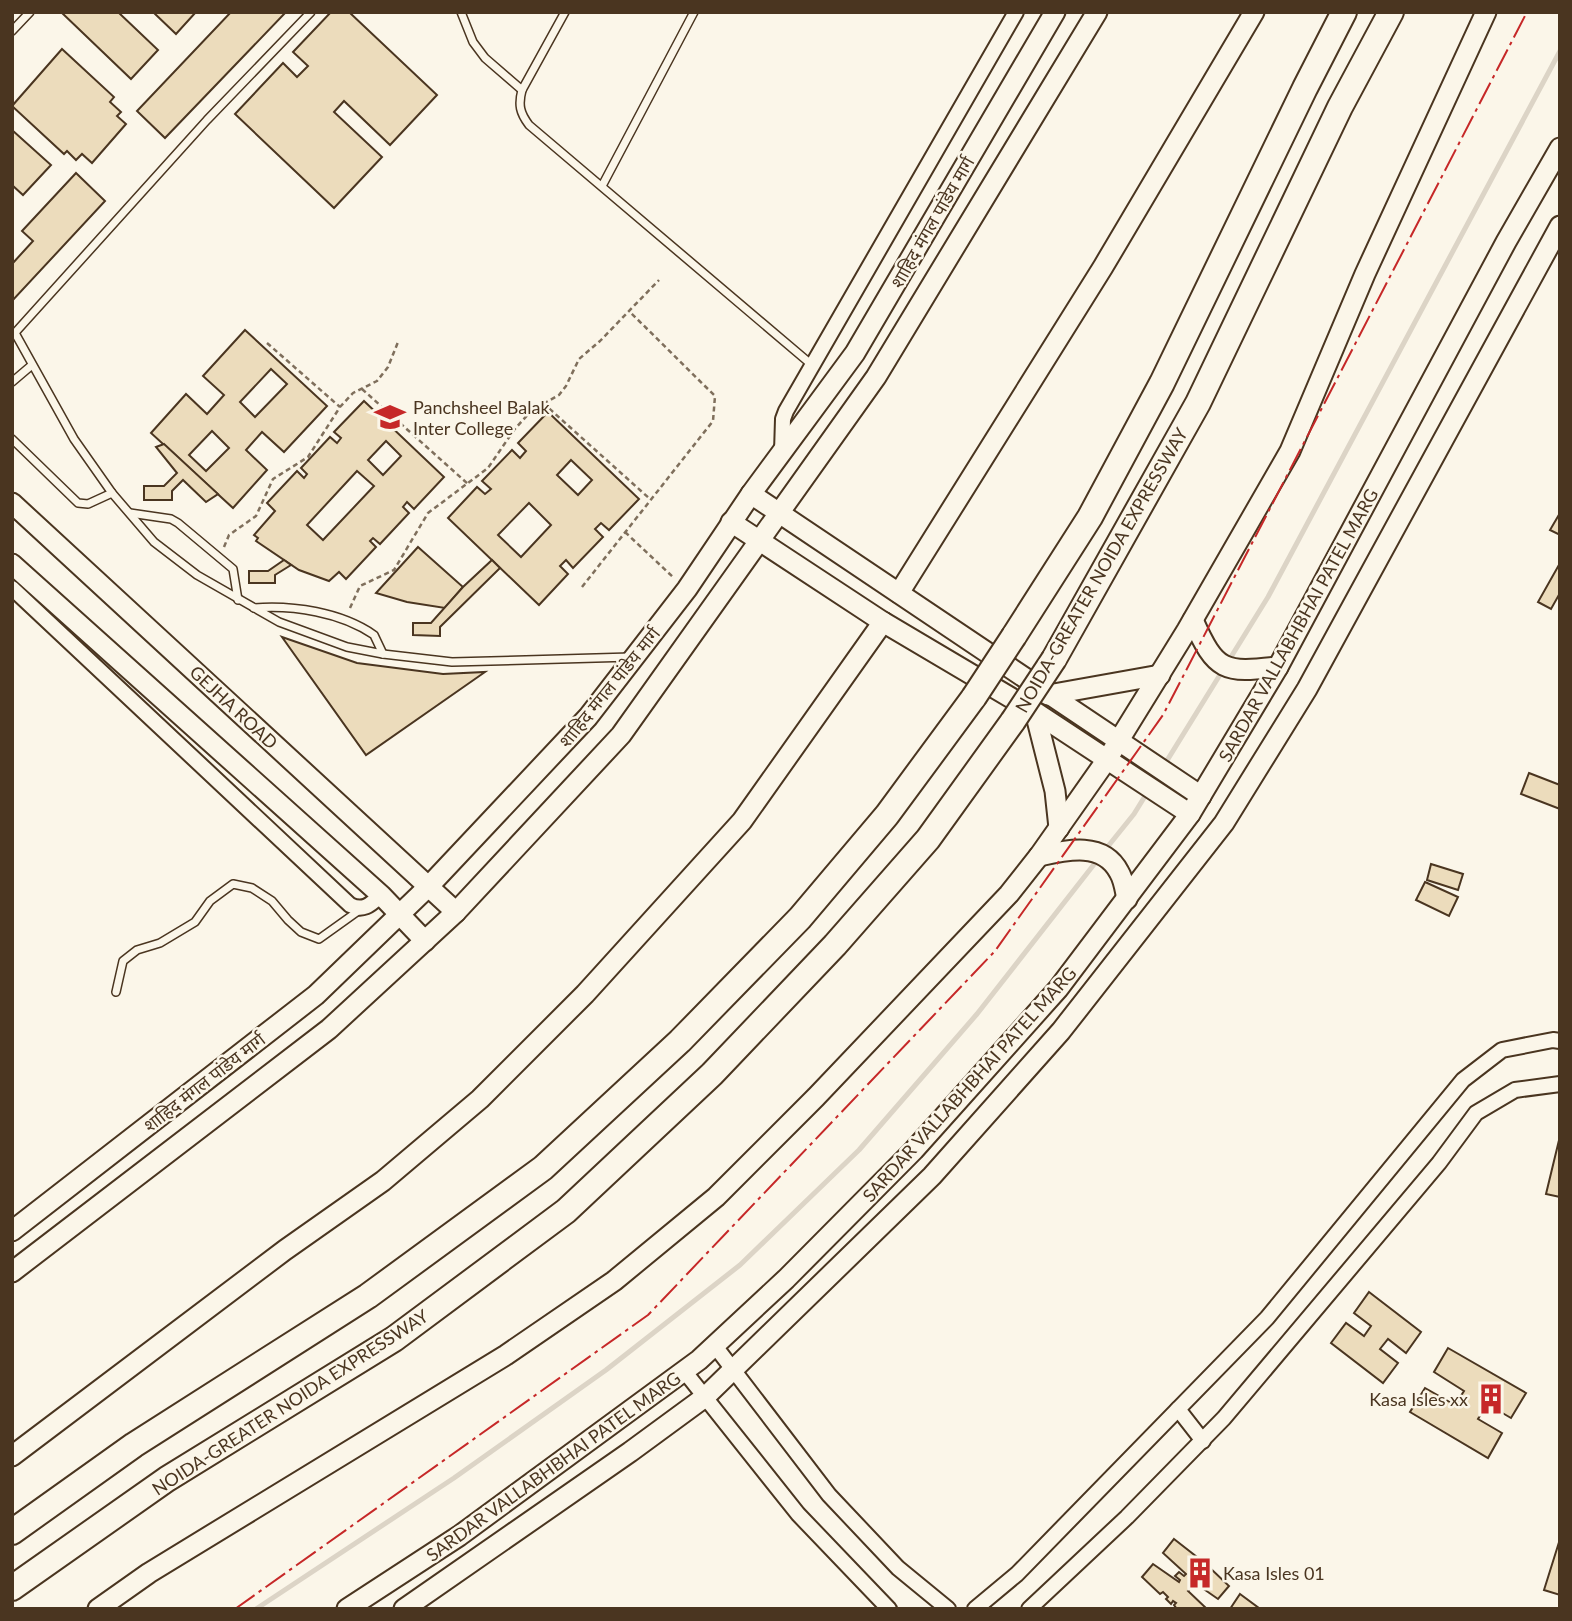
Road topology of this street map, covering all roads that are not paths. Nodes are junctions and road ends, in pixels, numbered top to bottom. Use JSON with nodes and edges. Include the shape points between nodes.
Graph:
{"nodes":[{"id":1,"x":30,"y":12,"type":"edge"},
{"id":2,"x":311,"y":12,"type":"edge"},
{"id":3,"x":461,"y":12,"type":"edge"},
{"id":4,"x":565,"y":12,"type":"edge"},
{"id":5,"x":694,"y":12,"type":"edge"},
{"id":6,"x":1016,"y":12,"type":"edge"},
{"id":7,"x":1055,"y":12,"type":"edge"},
{"id":8,"x":1097,"y":12,"type":"edge"},
{"id":9,"x":1254,"y":12,"type":"edge"},
{"id":10,"x":1344,"y":12,"type":"edge"},
{"id":11,"x":1391,"y":12,"type":"edge"},
{"id":12,"x":1486,"y":12,"type":"edge"},
{"id":13,"x":12,"y":31,"type":"edge"},
{"id":14,"x":522,"y":90,"type":"junction"},
{"id":15,"x":1560,"y":148,"type":"edge"},
{"id":16,"x":601,"y":186,"type":"junction"},
{"id":17,"x":1560,"y":226,"type":"edge"},
{"id":18,"x":14,"y":334,"type":"edge"},
{"id":19,"x":32,"y":365,"type":"junction"},
{"id":20,"x":813,"y":366,"type":"junction"},
{"id":21,"x":12,"y":382,"type":"edge"},
{"id":22,"x":12,"y":439,"type":"edge"},
{"id":23,"x":782,"y":452,"type":"junction"},
{"id":24,"x":112,"y":493,"type":"junction"},
{"id":25,"x":751,"y":494,"type":"junction"},
{"id":26,"x":12,"y":503,"type":"edge"},
{"id":27,"x":130,"y":513,"type":"junction"},
{"id":28,"x":780,"y":514,"type":"junction"},
{"id":29,"x":731,"y":522,"type":"junction"},
{"id":30,"x":760,"y":542,"type":"junction"},
{"id":31,"x":12,"y":564,"type":"edge"},
{"id":32,"x":12,"y":588,"type":"edge"},
{"id":33,"x":899,"y":593,"type":"junction"},
{"id":34,"x":239,"y":600,"type":"junction"},
{"id":35,"x":253,"y":608,"type":"junction"},
{"id":36,"x":1193,"y":620,"type":"junction"},
{"id":37,"x":883,"y":622,"type":"junction"},
{"id":38,"x":383,"y":654,"type":"junction"},
{"id":39,"x":635,"y":657,"type":"junction"},
{"id":40,"x":123,"y":664,"type":"junction"},
{"id":41,"x":1278,"y":667,"type":"junction"},
{"id":42,"x":1160,"y":675,"type":"junction"},
{"id":43,"x":109,"y":678,"type":"junction"},
{"id":44,"x":1048,"y":695,"type":"junction"},
{"id":45,"x":1024,"y":717,"type":"junction"},
{"id":46,"x":1119,"y":741,"type":"junction"},
{"id":47,"x":1108,"y":758,"type":"junction"},
{"id":48,"x":1201,"y":796,"type":"junction"},
{"id":49,"x":1190,"y":814,"type":"junction"},
{"id":50,"x":1059,"y":828,"type":"junction"},
{"id":51,"x":1040,"y":856,"type":"junction"},
{"id":52,"x":429,"y":886,"type":"junction"},
{"id":53,"x":380,"y":895,"type":"junction"},
{"id":54,"x":1127,"y":898,"type":"junction"},
{"id":55,"x":362,"y":908,"type":"junction"},
{"id":56,"x":456,"y":912,"type":"junction"},
{"id":57,"x":398,"y":914,"type":"junction"},
{"id":58,"x":425,"y":941,"type":"junction"},
{"id":59,"x":116,"y":992,"type":"dead end"},
{"id":60,"x":1560,"y":1041,"type":"edge"},
{"id":61,"x":1560,"y":1084,"type":"edge"},
{"id":62,"x":12,"y":1231,"type":"edge"},
{"id":63,"x":12,"y":1272,"type":"edge"},
{"id":64,"x":715,"y":1346,"type":"junction"},
{"id":65,"x":734,"y":1370,"type":"junction"},
{"id":66,"x":685,"y":1372,"type":"junction"},
{"id":67,"x":705,"y":1397,"type":"junction"},
{"id":68,"x":1178,"y":1409,"type":"junction"},
{"id":69,"x":1202,"y":1441,"type":"junction"},
{"id":70,"x":12,"y":1456,"type":"edge"},
{"id":71,"x":12,"y":1532,"type":"edge"},
{"id":72,"x":12,"y":1588,"type":"edge"},
{"id":73,"x":407,"y":1608,"type":"edge"},
{"id":74,"x":98,"y":1609,"type":"edge"},
{"id":75,"x":347,"y":1609,"type":"edge"},
{"id":76,"x":890,"y":1609,"type":"edge"},
{"id":77,"x":948,"y":1609,"type":"edge"},
{"id":78,"x":975,"y":1609,"type":"edge"},
{"id":79,"x":1029,"y":1609,"type":"edge"}],
"edges":[{"from":1,"to":13,"type":"lane"},
{"from":2,"to":18,"type":"lane"},
{"from":3,"to":14,"type":"lane","via":[[485,58]]},
{"from":4,"to":14,"type":"lane"},
{"from":5,"to":16,"type":"lane"},
{"from":6,"to":20,"type":"street"},
{"from":7,"to":23,"type":"street","name":"शाहिद मंगल पांडेय मार्ग","via":[[855,354]]},
{"from":8,"to":28,"type":"street","via":[[876,377]]},
{"from":9,"to":33,"type":"street","via":[[1103,267]]},
{"from":10,"to":71,"type":"highway","name":"NOIDA-GREATER NOIDA EXPRESSWAY","bridge":true,"via":[[1162,383],[1090,517],[974,697],[887,815],[800,918],[680,1041],[544,1168],[368,1296],[134,1445]]},
{"from":11,"to":45,"type":"highway","name":"NOIDA-GREATER NOIDA EXPRESSWAY","bridge":true,"via":[[1340,107],[1198,403]]},
{"from":12,"to":36,"type":"street","via":[[1365,274],[1290,451]]},
{"from":14,"to":16,"type":"lane","via":[[521,114],[529,125]]},
{"from":15,"to":41,"type":"street","name":"SARDAR VALLABHBHAI PATEL MARG"},
{"from":16,"to":20,"type":"lane"},
{"from":17,"to":65,"type":"street","name":"SARDAR VALLABHBHAI PATEL MARG","via":[[1307,690],[1224,822],[1061,1031],[992,1111],[932,1177]]},
{"from":18,"to":19,"type":"lane"},
{"from":19,"to":21,"type":"lane"},
{"from":19,"to":24,"type":"lane","via":[[66,428]]},
{"from":20,"to":23,"type":"street","via":[[783,419]]},
{"from":22,"to":24,"type":"lane","via":[[78,503],[88,504]]},
{"from":23,"to":25,"type":"street","name":"शाहिद मंगल पांडेय मार्ग"},
{"from":24,"to":27,"type":"lane"},
{"from":25,"to":28,"type":"street"},
{"from":25,"to":29,"type":"street","name":"शाहिद मंगल पांडेय मार्ग"},
{"from":26,"to":52,"type":"street","name":"GEJHA ROAD"},
{"from":27,"to":34,"type":"lane","via":[[159,546]]},
{"from":27,"to":34,"type":"lane","via":[[172,519],[220,556],[233,569]]},
{"from":28,"to":30,"type":"street"},
{"from":28,"to":33,"type":"street"},
{"from":29,"to":30,"type":"street"},
{"from":29,"to":39,"type":"street","name":"शाहिद मंगल पांडेय मार्ग"},
{"from":30,"to":37,"type":"street"},
{"from":30,"to":56,"type":"street","via":[[621,735]]},
{"from":31,"to":40,"type":"street"},
{"from":32,"to":43,"type":"street"},
{"from":33,"to":44,"type":"street"},
{"from":34,"to":35,"type":"lane"},
{"from":35,"to":38,"type":"lane","via":[[347,647]]},
{"from":35,"to":38,"type":"lane","via":[[290,607],[344,621],[374,635]]},
{"from":36,"to":41,"type":"street","via":[[1205,648],[1219,664],[1244,671]]},
{"from":36,"to":42,"type":"street"},
{"from":37,"to":45,"type":"street"},
{"from":37,"to":70,"type":"street","via":[[742,821],[585,994],[480,1099],[383,1181]]},
{"from":38,"to":39,"type":"lane","via":[[463,662]]},
{"from":39,"to":52,"type":"street","name":"शाहिद मंगल पांडेय मार्ग","via":[[588,718]]},
{"from":40,"to":43,"type":"street"},
{"from":40,"to":53,"type":"street"},
{"from":41,"to":48,"type":"street","name":"SARDAR VALLABHBHAI PATEL MARG"},
{"from":42,"to":44,"type":"street"},
{"from":42,"to":46,"type":"street"},
{"from":43,"to":55,"type":"street","via":[[350,905]]},
{"from":44,"to":46,"type":"street"},
{"from":45,"to":47,"type":"street"},
{"from":45,"to":50,"type":"street","via":[[1055,791]]},
{"from":45,"to":72,"type":"highway","name":"NOIDA-GREATER NOIDA EXPRESSWAY","via":[[928,839],[835,945],[712,1074],[566,1211],[394,1339],[167,1479]]},
{"from":46,"to":47,"type":"street"},
{"from":46,"to":48,"type":"street"},
{"from":47,"to":49,"type":"street"},
{"from":47,"to":50,"type":"street"},
{"from":48,"to":49,"type":"street","name":"SARDAR VALLABHBHAI PATEL MARG"},
{"from":49,"to":54,"type":"street","name":"SARDAR VALLABHBHAI PATEL MARG"},
{"from":50,"to":51,"type":"street"},
{"from":51,"to":54,"type":"street","via":[[1074,848],[1096,852],[1116,866]]},
{"from":51,"to":74,"type":"street","via":[[1009,894],[716,1197],[614,1281],[506,1355],[149,1573]]},
{"from":52,"to":56,"type":"street","name":"GEJHA ROAD"},
{"from":52,"to":57,"type":"street","name":"शाहिद मंगल पांडेय मार्ग"},
{"from":53,"to":55,"type":"street"},
{"from":53,"to":57,"type":"street"},
{"from":54,"to":64,"type":"street","name":"SARDAR VALLABHBHAI PATEL MARG","via":[[1058,989],[914,1150]]},
{"from":55,"to":59,"type":"lane","via":[[319,939],[301,932],[253,888],[233,884],[210,901],[195,922],[126,958]]},
{"from":56,"to":58,"type":"street"},
{"from":57,"to":58,"type":"street"},
{"from":57,"to":62,"type":"street","name":"शाहिद मंगल पांडेय मार्ग","via":[[316,995]]},
{"from":58,"to":63,"type":"street","via":[[329,1029]]},
{"from":60,"to":68,"type":"street","via":[[1502,1050],[1463,1080],[1267,1318]]},
{"from":61,"to":69,"type":"street","via":[[1515,1090],[1476,1114]]},
{"from":64,"to":65,"type":"street"},
{"from":64,"to":66,"type":"street","name":"SARDAR VALLABHBHAI PATEL MARG"},
{"from":65,"to":67,"type":"street","name":"SARDAR VALLABHBHAI PATEL MARG"},
{"from":65,"to":77,"type":"street","via":[[829,1495],[898,1568]]},
{"from":66,"to":67,"type":"street"},
{"from":66,"to":75,"type":"street","name":"SARDAR VALLABHBHAI PATEL MARG","via":[[459,1536]]},
{"from":67,"to":73,"type":"street","name":"SARDAR VALLABHBHAI PATEL MARG"},
{"from":67,"to":76,"type":"street","via":[[798,1514]]},
{"from":68,"to":69,"type":"street"},
{"from":68,"to":78,"type":"street","via":[[1017,1574]]},
{"from":69,"to":79,"type":"street"}]}
